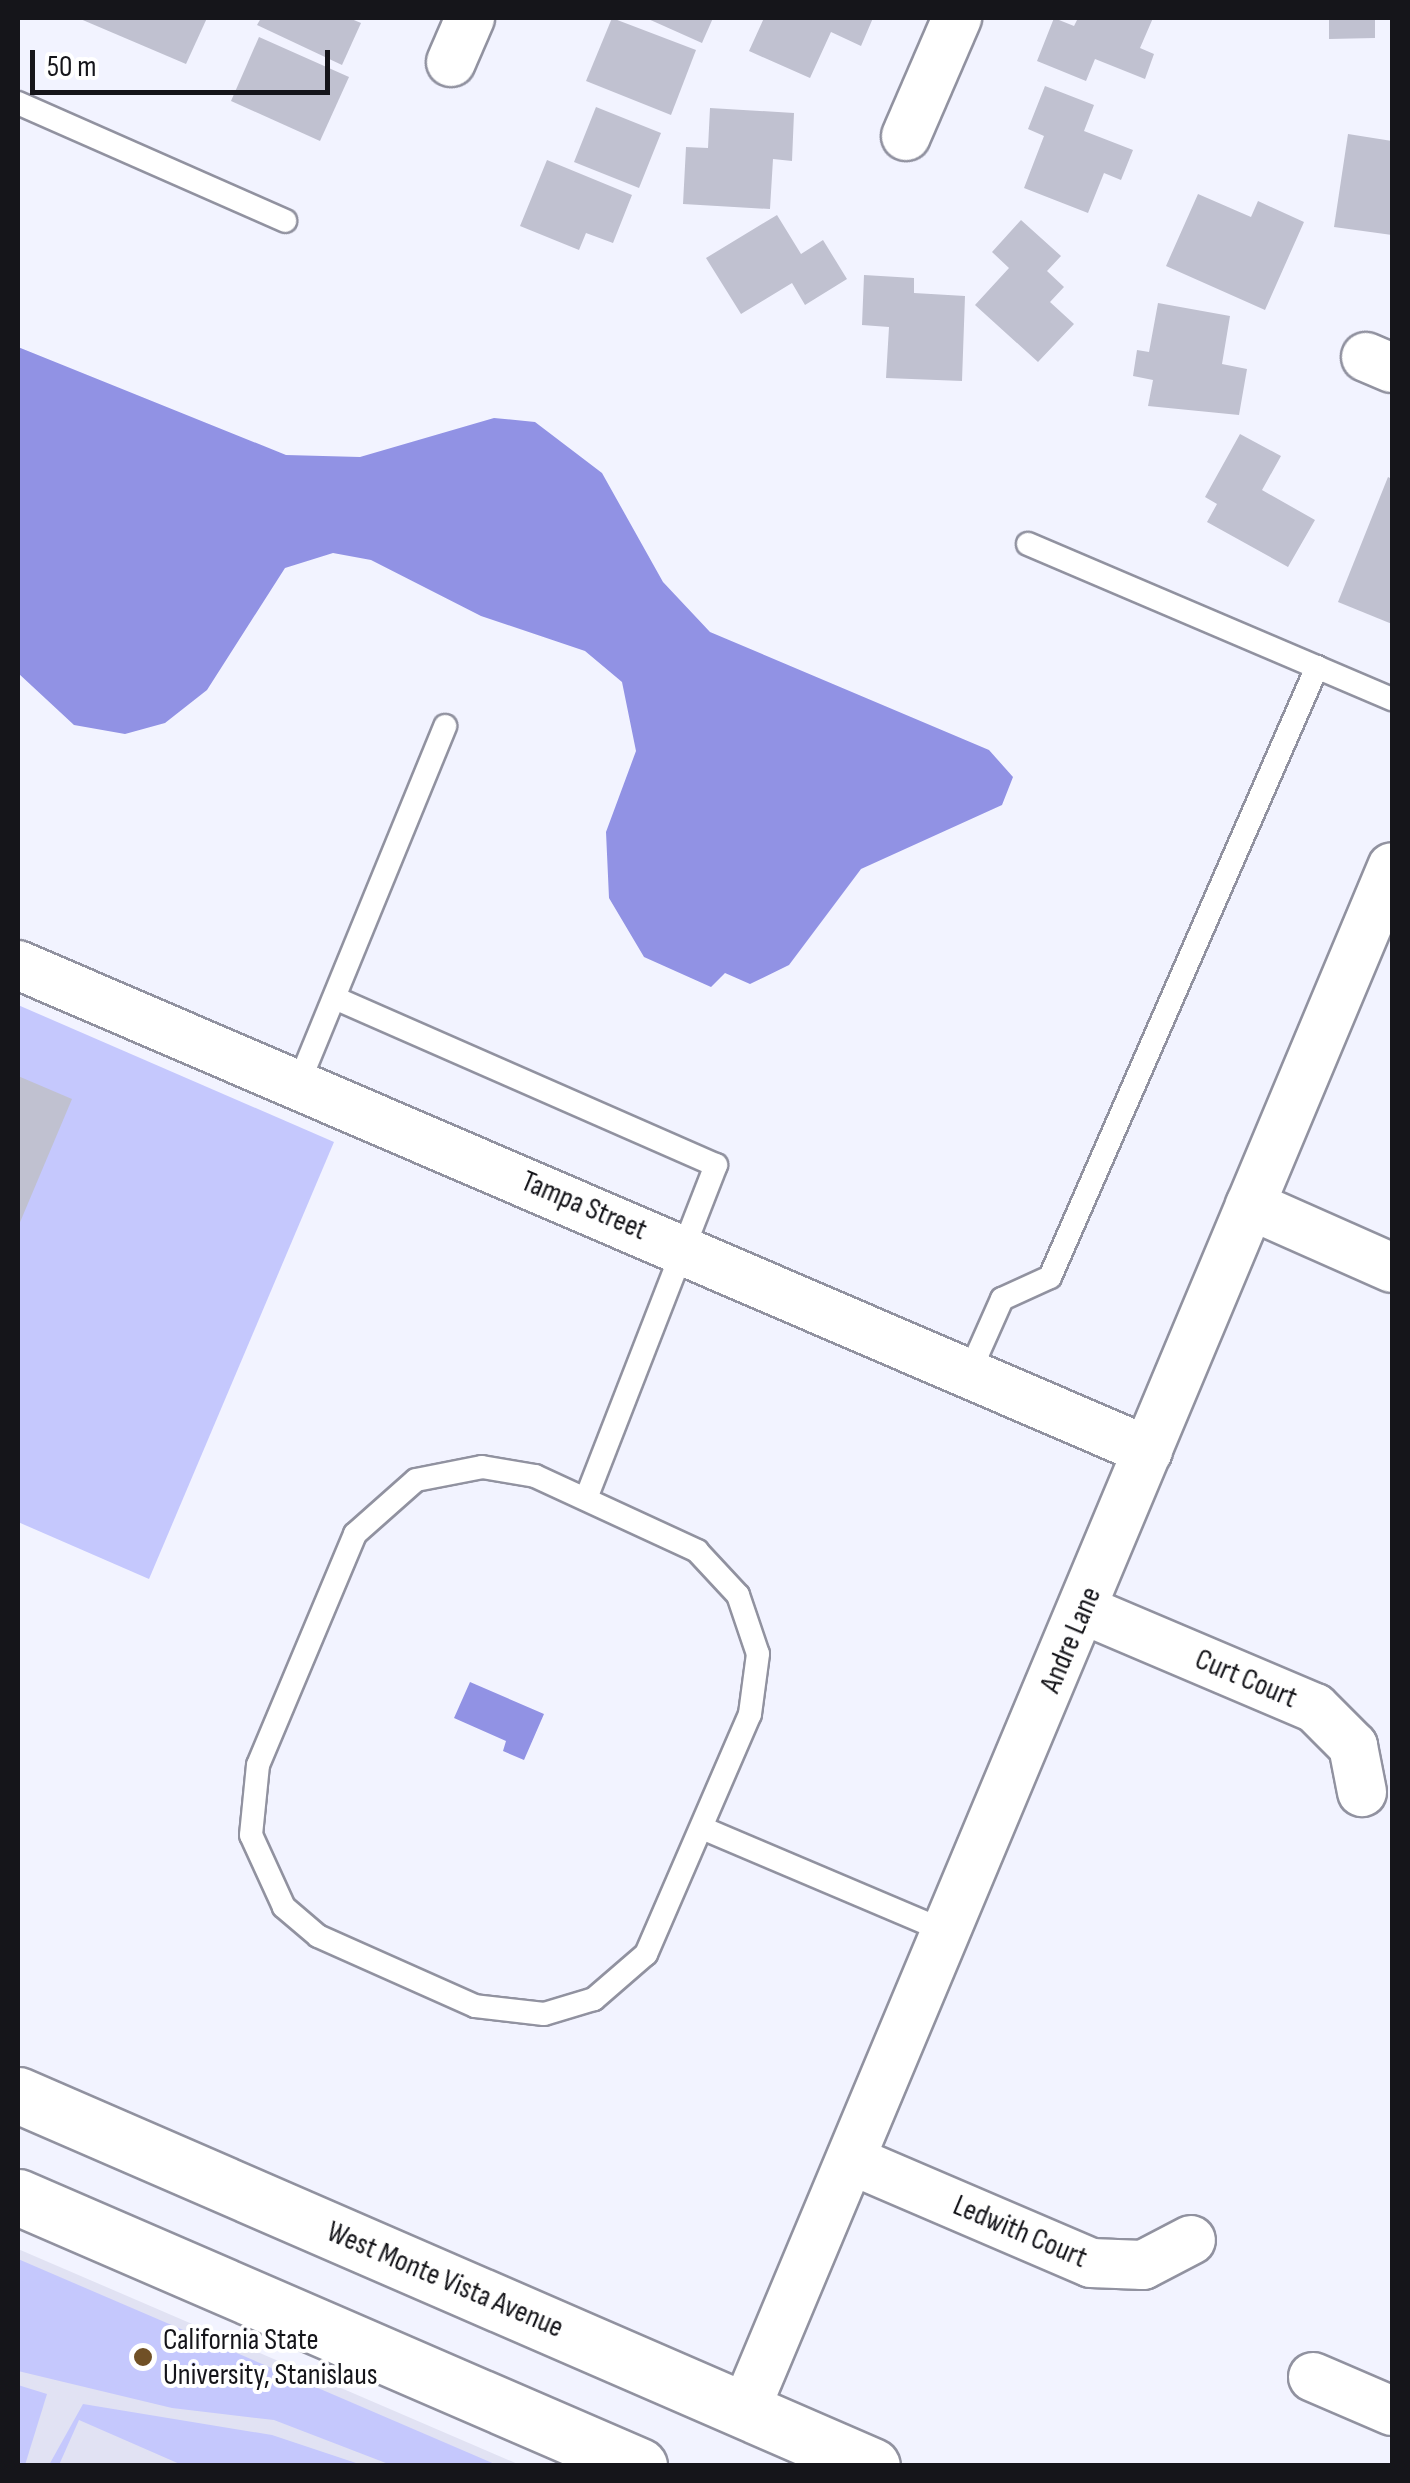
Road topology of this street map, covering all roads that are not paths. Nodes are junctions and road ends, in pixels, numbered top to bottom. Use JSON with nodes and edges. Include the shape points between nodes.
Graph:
{"nodes":[{"id":1,"x":470,"y":18,"type":"edge"},
{"id":2,"x":957,"y":18,"type":"edge"},
{"id":3,"x":452,"y":62,"type":"dead end"},
{"id":4,"x":18,"y":103,"type":"edge"},
{"id":5,"x":906,"y":136,"type":"dead end"},
{"id":6,"x":284,"y":221,"type":"dead end"},
{"id":7,"x":1028,"y":544,"type":"dead end"},
{"id":8,"x":1316,"y":667,"type":"junction"},
{"id":9,"x":1392,"y":700,"type":"edge"},
{"id":10,"x":445,"y":726,"type":"dead end"},
{"id":11,"x":1392,"y":867,"type":"edge"},
{"id":12,"x":18,"y":965,"type":"edge"},
{"id":13,"x":335,"y":998,"type":"junction"},
{"id":14,"x":298,"y":1085,"type":"junction"},
{"id":15,"x":1250,"y":1206,"type":"junction"},
{"id":16,"x":690,"y":1251,"type":"junction"},
{"id":17,"x":1392,"y":1268,"type":"edge"},
{"id":18,"x":970,"y":1371,"type":"junction"},
{"id":19,"x":1148,"y":1451,"type":"junction"},
{"id":20,"x":586,"y":1498,"type":"junction"},
{"id":21,"x":1084,"y":1610,"type":"junction"},
{"id":22,"x":1362,"y":1792,"type":"dead end"},
{"id":23,"x":702,"y":1828,"type":"junction"},
{"id":24,"x":947,"y":1932,"type":"junction"},
{"id":25,"x":18,"y":2095,"type":"edge"},
{"id":26,"x":851,"y":2160,"type":"junction"},
{"id":27,"x":18,"y":2197,"type":"edge"},
{"id":28,"x":1191,"y":2240,"type":"dead end"},
{"id":29,"x":1313,"y":2376,"type":"dead end"},
{"id":30,"x":745,"y":2410,"type":"junction"},
{"id":31,"x":1392,"y":2411,"type":"edge"},
{"id":32,"x":638,"y":2466,"type":"edge"},
{"id":33,"x":872,"y":2466,"type":"edge"}],
"edges":[{"from":1,"to":3,"type":"street"},
{"from":2,"to":5,"type":"street"},
{"from":4,"to":6,"type":"lane"},
{"from":7,"to":8,"type":"lane"},
{"from":8,"to":9,"type":"lane"},
{"from":8,"to":18,"type":"lane","via":[[1050,1277],[1002,1299]]},
{"from":10,"to":13,"type":"lane"},
{"from":11,"to":15,"type":"street","name":"Andre Lane"},
{"from":12,"to":14,"type":"street","name":"Tampa Street"},
{"from":13,"to":14,"type":"lane"},
{"from":13,"to":16,"type":"lane","via":[[716,1165]]},
{"from":14,"to":16,"type":"street","name":"Tampa Street"},
{"from":15,"to":17,"type":"street"},
{"from":15,"to":19,"type":"street","name":"Andre Lane"},
{"from":16,"to":18,"type":"street","name":"Tampa Street"},
{"from":16,"to":20,"type":"lane"},
{"from":18,"to":19,"type":"street","name":"Tampa Street"},
{"from":19,"to":21,"type":"street","name":"Andre Lane"},
{"from":20,"to":23,"type":"lane","via":[[697,1551],[749,1616],[755,1699]]},
{"from":20,"to":23,"type":"lane","via":[[517,1470],[465,1468],[416,1480],[368,1516],[258,1764],[250,1810],[256,1858],[284,1907],[318,1936],[475,2006],[544,2014],[582,2005],[638,1965]]},
{"from":21,"to":22,"type":"street","name":"Curt Court","via":[[1315,1708],[1353,1746]]},
{"from":21,"to":24,"type":"street","name":"Andre Lane"},
{"from":23,"to":24,"type":"lane"},
{"from":24,"to":26,"type":"street","name":"Andre Lane"},
{"from":25,"to":30,"type":"main road","name":"West Monte Vista Avenue"},
{"from":26,"to":28,"type":"street","name":"Ledwith Court","via":[[1092,2263],[1143,2265]]},
{"from":26,"to":30,"type":"street","name":"Andre Lane"},
{"from":27,"to":32,"type":"main road"},
{"from":29,"to":31,"type":"street"},
{"from":30,"to":33,"type":"main road","name":"West Monte Vista Avenue"}]}
